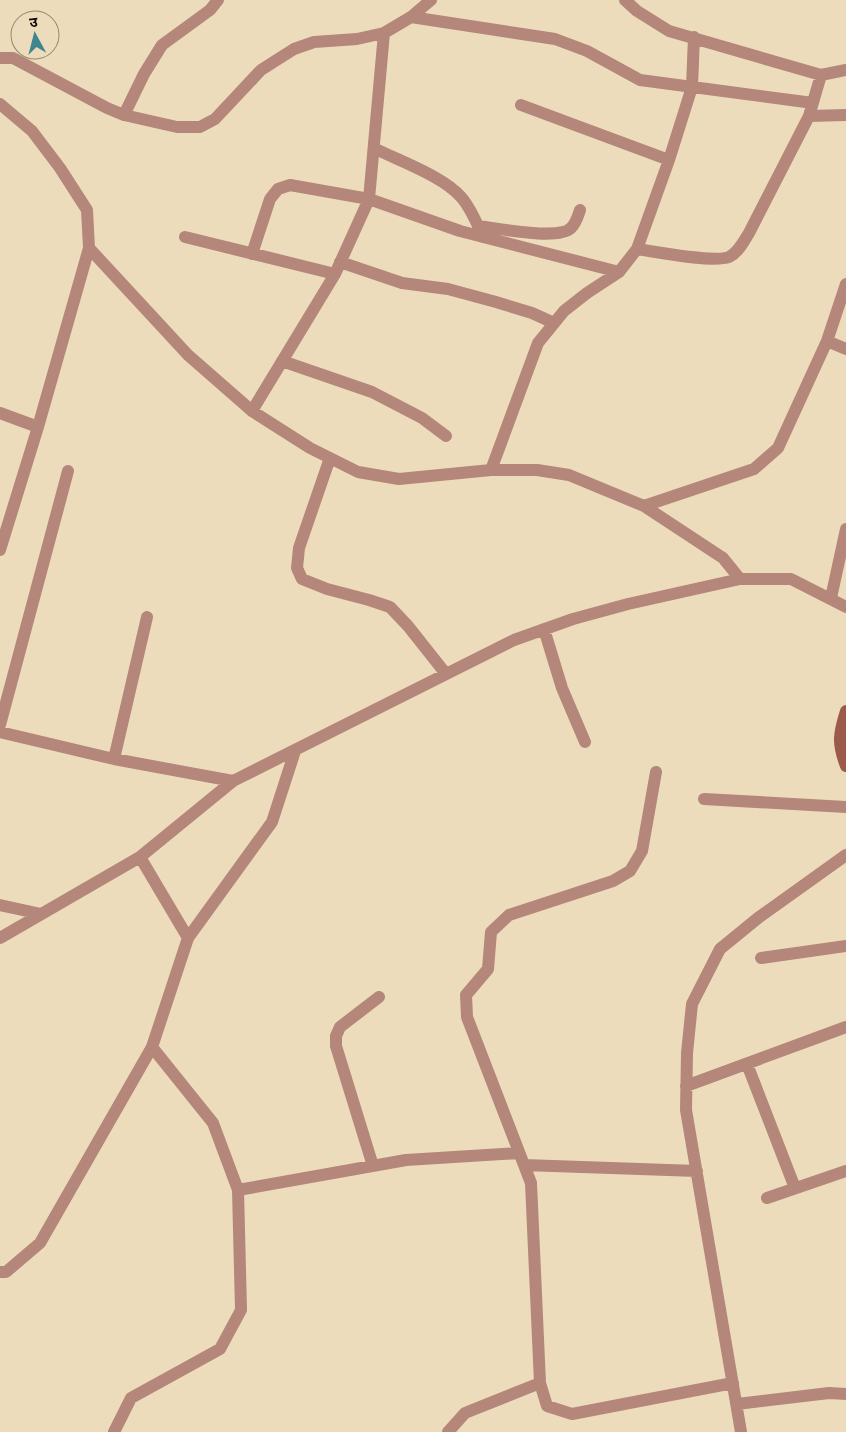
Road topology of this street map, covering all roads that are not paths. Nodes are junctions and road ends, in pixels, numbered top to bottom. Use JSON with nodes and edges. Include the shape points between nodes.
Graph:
{"nodes":[{"id":1,"x":218,"y":0,"type":"edge"},
{"id":2,"x":430,"y":0,"type":"edge"},
{"id":3,"x":625,"y":0,"type":"edge"},
{"id":4,"x":411,"y":17,"type":"junction"},
{"id":5,"x":384,"y":34,"type":"junction"},
{"id":6,"x":694,"y":37,"type":"junction"},
{"id":7,"x":0,"y":58,"type":"edge"},
{"id":8,"x":846,"y":70,"type":"edge"},
{"id":9,"x":821,"y":75,"type":"junction"},
{"id":10,"x":692,"y":87,"type":"junction"},
{"id":11,"x":0,"y":104,"type":"edge"},
{"id":12,"x":521,"y":105,"type":"dead end"},
{"id":13,"x":811,"y":109,"type":"junction"},
{"id":14,"x":124,"y":115,"type":"junction"},
{"id":15,"x":846,"y":115,"type":"edge"},
{"id":16,"x":374,"y":148,"type":"junction"},
{"id":17,"x":669,"y":160,"type":"junction"},
{"id":18,"x":369,"y":199,"type":"junction"},
{"id":19,"x":580,"y":210,"type":"dead end"},
{"id":20,"x":481,"y":231,"type":"junction"},
{"id":21,"x":185,"y":237,"type":"dead end"},
{"id":22,"x":89,"y":248,"type":"junction"},
{"id":23,"x":637,"y":250,"type":"junction"},
{"id":24,"x":252,"y":254,"type":"junction"},
{"id":25,"x":338,"y":268,"type":"junction"},
{"id":26,"x":619,"y":272,"type":"junction"},
{"id":27,"x":846,"y":284,"type":"edge"},
{"id":28,"x":554,"y":323,"type":"junction"},
{"id":29,"x":827,"y":341,"type":"junction"},
{"id":30,"x":846,"y":349,"type":"edge"},
{"id":31,"x":282,"y":361,"type":"junction"},
{"id":32,"x":252,"y":411,"type":"junction"},
{"id":33,"x":0,"y":413,"type":"edge"},
{"id":34,"x":38,"y":427,"type":"junction"},
{"id":35,"x":446,"y":436,"type":"dead end"},
{"id":36,"x":330,"y":458,"type":"junction"},
{"id":37,"x":491,"y":470,"type":"junction"},
{"id":38,"x":68,"y":471,"type":"dead end"},
{"id":39,"x":644,"y":506,"type":"junction"},
{"id":40,"x":846,"y":529,"type":"edge"},
{"id":41,"x":0,"y":550,"type":"edge"},
{"id":42,"x":740,"y":579,"type":"junction"},
{"id":43,"x":831,"y":598,"type":"junction"},
{"id":44,"x":846,"y":607,"type":"edge"},
{"id":45,"x":147,"y":617,"type":"dead end"},
{"id":46,"x":544,"y":629,"type":"junction"},
{"id":47,"x":446,"y":674,"type":"junction"},
{"id":48,"x":846,"y":711,"type":"edge"},
{"id":49,"x":0,"y":725,"type":"edge"},
{"id":50,"x":0,"y":732,"type":"edge"},
{"id":51,"x":585,"y":742,"type":"dead end"},
{"id":52,"x":294,"y":751,"type":"junction"},
{"id":53,"x":114,"y":759,"type":"junction"},
{"id":54,"x":846,"y":766,"type":"edge"},
{"id":55,"x":656,"y":772,"type":"dead end"},
{"id":56,"x":233,"y":781,"type":"junction"},
{"id":57,"x":704,"y":798,"type":"dead end"},
{"id":58,"x":846,"y":807,"type":"edge"},
{"id":59,"x":846,"y":855,"type":"edge"},
{"id":60,"x":140,"y":857,"type":"junction"},
{"id":61,"x":0,"y":904,"type":"edge"},
{"id":62,"x":41,"y":914,"type":"junction"},
{"id":63,"x":0,"y":938,"type":"edge"},
{"id":64,"x":188,"y":938,"type":"junction"},
{"id":65,"x":846,"y":946,"type":"edge"},
{"id":66,"x":761,"y":958,"type":"dead end"},
{"id":67,"x":379,"y":997,"type":"dead end"},
{"id":68,"x":846,"y":1027,"type":"edge"},
{"id":69,"x":152,"y":1048,"type":"junction"},
{"id":70,"x":747,"y":1064,"type":"junction"},
{"id":71,"x":686,"y":1086,"type":"junction"},
{"id":72,"x":522,"y":1159,"type":"junction"},
{"id":73,"x":373,"y":1166,"type":"junction"},
{"id":74,"x":697,"y":1171,"type":"junction"},
{"id":75,"x":846,"y":1171,"type":"edge"},
{"id":76,"x":795,"y":1188,"type":"junction"},
{"id":77,"x":238,"y":1190,"type":"junction"},
{"id":78,"x":767,"y":1198,"type":"dead end"},
{"id":79,"x":0,"y":1272,"type":"edge"},
{"id":80,"x":540,"y":1383,"type":"junction"},
{"id":81,"x":733,"y":1383,"type":"junction"},
{"id":82,"x":846,"y":1394,"type":"edge"},
{"id":83,"x":736,"y":1404,"type":"junction"},
{"id":84,"x":114,"y":1432,"type":"edge"},
{"id":85,"x":448,"y":1432,"type":"edge"},
{"id":86,"x":741,"y":1432,"type":"edge"}],
"edges":[{"from":1,"to":14,"type":"street","via":[[210,10],[162,45]]},
{"from":2,"to":4,"type":"street"},
{"from":3,"to":6,"type":"street","via":[[669,31]]},
{"from":4,"to":5,"type":"street"},
{"from":4,"to":10,"type":"street","via":[[555,39],[587,51],[640,80]]},
{"from":5,"to":14,"type":"street","via":[[314,42],[294,49],[261,70],[215,118],[200,127],[176,127]]},
{"from":5,"to":16,"type":"street"},
{"from":6,"to":9,"type":"street"},
{"from":6,"to":10,"type":"street"},
{"from":7,"to":14,"type":"street","via":[[13,58]]},
{"from":8,"to":9,"type":"street"},
{"from":9,"to":13,"type":"street"},
{"from":10,"to":13,"type":"street"},
{"from":10,"to":17,"type":"street"},
{"from":11,"to":22,"type":"street","via":[[32,131],[87,210]]},
{"from":12,"to":17,"type":"street"},
{"from":13,"to":15,"type":"street"},
{"from":13,"to":23,"type":"street","via":[[749,233],[731,256],[718,260]]},
{"from":16,"to":18,"type":"street"},
{"from":16,"to":20,"type":"street","via":[[445,183],[462,197]]},
{"from":17,"to":23,"type":"street"},
{"from":18,"to":20,"type":"street","via":[[460,231]]},
{"from":18,"to":24,"type":"street","via":[[290,186],[278,189],[270,200]]},
{"from":18,"to":25,"type":"street"},
{"from":19,"to":20,"type":"street","via":[[571,228],[560,234]]},
{"from":20,"to":26,"type":"street"},
{"from":21,"to":24,"type":"street"},
{"from":22,"to":32,"type":"street","via":[[188,355]]},
{"from":22,"to":34,"type":"street"},
{"from":23,"to":26,"type":"street"},
{"from":24,"to":25,"type":"street"},
{"from":25,"to":28,"type":"street","via":[[402,283],[448,289],[532,313]]},
{"from":25,"to":31,"type":"street"},
{"from":26,"to":28,"type":"street","via":[[572,305]]},
{"from":27,"to":29,"type":"street"},
{"from":28,"to":37,"type":"street","via":[[538,343]]},
{"from":29,"to":30,"type":"street"},
{"from":29,"to":39,"type":"street","via":[[778,448],[754,469]]},
{"from":31,"to":32,"type":"street"},
{"from":31,"to":35,"type":"street","via":[[372,392],[422,418]]},
{"from":32,"to":36,"type":"street"},
{"from":33,"to":34,"type":"street"},
{"from":34,"to":41,"type":"street"},
{"from":36,"to":37,"type":"street","via":[[358,472],[400,479]]},
{"from":36,"to":47,"type":"street","via":[[299,548],[296,568],[302,579],[390,607]]},
{"from":37,"to":39,"type":"street","via":[[537,470],[569,475]]},
{"from":38,"to":49,"type":"street"},
{"from":39,"to":42,"type":"street","via":[[723,558]]},
{"from":40,"to":43,"type":"street"},
{"from":42,"to":43,"type":"street","via":[[791,579]]},
{"from":42,"to":46,"type":"street","via":[[573,618]]},
{"from":43,"to":44,"type":"street"},
{"from":45,"to":53,"type":"street"},
{"from":46,"to":47,"type":"street","via":[[514,640]]},
{"from":46,"to":51,"type":"street","via":[[562,688]]},
{"from":47,"to":52,"type":"street"},
{"from":48,"to":54,"type":"street","via":[[840,730],[840,750]]},
{"from":50,"to":53,"type":"street"},
{"from":52,"to":56,"type":"street"},
{"from":52,"to":64,"type":"street","via":[[272,822]]},
{"from":53,"to":56,"type":"street"},
{"from":55,"to":72,"type":"street","via":[[642,851],[630,871],[613,881],[509,915],[491,932],[488,969],[466,995],[467,1017]]},
{"from":56,"to":60,"type":"street"},
{"from":57,"to":58,"type":"street"},
{"from":59,"to":71,"type":"street","via":[[720,948],[692,1004]]},
{"from":60,"to":62,"type":"street"},
{"from":60,"to":64,"type":"street"},
{"from":61,"to":62,"type":"street"},
{"from":62,"to":63,"type":"street"},
{"from":64,"to":69,"type":"street"},
{"from":65,"to":66,"type":"street"},
{"from":67,"to":73,"type":"street","via":[[340,1027],[336,1036],[336,1046]]},
{"from":68,"to":70,"type":"street"},
{"from":69,"to":77,"type":"street","via":[[213,1123]]},
{"from":69,"to":79,"type":"street","via":[[40,1243],[6,1272]]},
{"from":70,"to":71,"type":"street"},
{"from":70,"to":76,"type":"street"},
{"from":71,"to":74,"type":"street","via":[[686,1110]]},
{"from":72,"to":73,"type":"street","via":[[432,1158]]},
{"from":72,"to":74,"type":"street"},
{"from":72,"to":80,"type":"street","via":[[531,1183]]},
{"from":73,"to":77,"type":"street"},
{"from":74,"to":81,"type":"street"},
{"from":75,"to":76,"type":"street"},
{"from":76,"to":78,"type":"street"},
{"from":77,"to":84,"type":"street","via":[[241,1310],[220,1349],[131,1398]]},
{"from":80,"to":81,"type":"street","via":[[547,1406],[572,1414]]},
{"from":80,"to":85,"type":"street","via":[[465,1413]]},
{"from":81,"to":83,"type":"street"},
{"from":82,"to":83,"type":"street","via":[[829,1393]]},
{"from":83,"to":86,"type":"street"}]}
